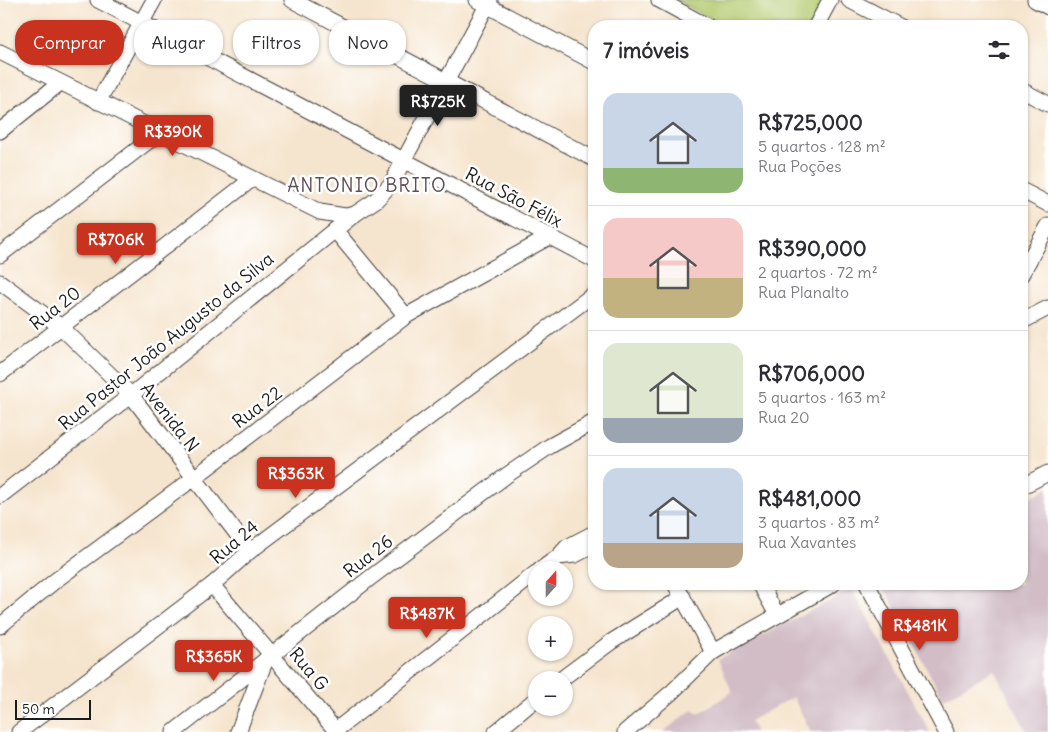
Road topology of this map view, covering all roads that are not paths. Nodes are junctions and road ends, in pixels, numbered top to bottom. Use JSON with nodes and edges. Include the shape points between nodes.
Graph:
{"nodes":[{"id":1,"x":98,"y":0,"type":"edge"},
{"id":2,"x":154,"y":0,"type":"edge"},
{"id":3,"x":292,"y":0,"type":"edge"},
{"id":4,"x":658,"y":0,"type":"edge"},
{"id":5,"x":830,"y":0,"type":"edge"},
{"id":6,"x":849,"y":0,"type":"edge"},
{"id":7,"x":1035,"y":0,"type":"edge"},
{"id":8,"x":485,"y":2,"type":"edge"},
{"id":9,"x":1048,"y":7,"type":"edge"},
{"id":10,"x":138,"y":20,"type":"edge"},
{"id":11,"x":143,"y":20,"type":"edge"},
{"id":12,"x":696,"y":20,"type":"edge"},
{"id":13,"x":819,"y":20,"type":"edge"},
{"id":14,"x":887,"y":20,"type":"edge"},
{"id":15,"x":134,"y":37,"type":"edge"},
{"id":16,"x":0,"y":52,"type":"edge"},
{"id":17,"x":588,"y":59,"type":"edge"},
{"id":18,"x":223,"y":64,"type":"edge"},
{"id":19,"x":445,"y":80,"type":"junction"},
{"id":20,"x":60,"y":83,"type":"junction"},
{"id":21,"x":1028,"y":94,"type":"edge"},
{"id":22,"x":98,"y":102,"type":"junction"},
{"id":23,"x":1048,"y":104,"type":"edge"},
{"id":24,"x":0,"y":131,"type":"edge"},
{"id":25,"x":159,"y":133,"type":"junction"},
{"id":26,"x":588,"y":156,"type":"edge"},
{"id":27,"x":405,"y":159,"type":"junction"},
{"id":28,"x":251,"y":180,"type":"junction"},
{"id":29,"x":1028,"y":194,"type":"edge"},
{"id":30,"x":1048,"y":204,"type":"edge"},
{"id":31,"x":355,"y":214,"type":"junction"},
{"id":32,"x":1048,"y":226,"type":"edge"},
{"id":33,"x":335,"y":230,"type":"junction"},
{"id":34,"x":549,"y":237,"type":"junction"},
{"id":35,"x":0,"y":255,"type":"edge"},
{"id":36,"x":588,"y":257,"type":"edge"},
{"id":37,"x":1028,"y":262,"type":"edge"},
{"id":38,"x":0,"y":282,"type":"edge"},
{"id":39,"x":1048,"y":297,"type":"edge"},
{"id":40,"x":588,"y":298,"type":"edge"},
{"id":41,"x":1028,"y":307,"type":"edge"},
{"id":42,"x":1048,"y":308,"type":"edge"},
{"id":43,"x":406,"y":316,"type":"junction"},
{"id":44,"x":1028,"y":318,"type":"edge"},
{"id":45,"x":61,"y":327,"type":"junction"},
{"id":46,"x":0,"y":374,"type":"edge"},
{"id":47,"x":131,"y":395,"type":"junction"},
{"id":48,"x":588,"y":425,"type":"edge"},
{"id":49,"x":1048,"y":473,"type":"edge"},
{"id":50,"x":194,"y":478,"type":"junction"},
{"id":51,"x":1028,"y":483,"type":"edge"},
{"id":52,"x":0,"y":496,"type":"edge"},
{"id":53,"x":588,"y":535,"type":"edge"},
{"id":54,"x":588,"y":548,"type":"edge"},
{"id":55,"x":250,"y":551,"type":"junction"},
{"id":56,"x":558,"y":558,"type":"junction"},
{"id":57,"x":554,"y":561,"type":"edge"},
{"id":58,"x":528,"y":579,"type":"edge"},
{"id":59,"x":212,"y":585,"type":"junction"},
{"id":60,"x":679,"y":590,"type":"edge"},
{"id":61,"x":763,"y":590,"type":"edge"},
{"id":62,"x":822,"y":590,"type":"edge"},
{"id":63,"x":870,"y":590,"type":"edge"},
{"id":64,"x":777,"y":615,"type":"junction"},
{"id":65,"x":0,"y":626,"type":"edge"},
{"id":66,"x":713,"y":652,"type":"junction"},
{"id":67,"x":269,"y":656,"type":"junction"},
{"id":68,"x":572,"y":671,"type":"edge"},
{"id":69,"x":528,"y":706,"type":"edge"},
{"id":70,"x":337,"y":731,"type":"edge"},
{"id":71,"x":19,"y":732,"type":"edge"},
{"id":72,"x":174,"y":732,"type":"edge"},
{"id":73,"x":238,"y":732,"type":"edge"},
{"id":74,"x":496,"y":732,"type":"edge"},
{"id":75,"x":625,"y":732,"type":"edge"},
{"id":76,"x":946,"y":732,"type":"edge"}],
"edges":[{"from":1,"to":10,"type":"street","name":"Rua São Félix"},
{"from":2,"to":11,"type":"street"},
{"from":3,"to":19,"type":"street"},
{"from":4,"to":12,"type":"street"},
{"from":5,"to":13,"type":"street"},
{"from":6,"to":14,"type":"street"},
{"from":7,"to":9,"type":"street"},
{"from":8,"to":17,"type":"street"},
{"from":8,"to":19,"type":"street","name":"Rua Pastor João Augusto da Silva"},
{"from":15,"to":22,"type":"street"},
{"from":16,"to":20,"type":"street"},
{"from":18,"to":27,"type":"street","name":"Rua São Félix"},
{"from":19,"to":26,"type":"street"},
{"from":19,"to":27,"type":"street","name":"Rua Pastor João Augusto da Silva"},
{"from":20,"to":22,"type":"street"},
{"from":20,"to":24,"type":"street"},
{"from":21,"to":23,"type":"street"},
{"from":22,"to":25,"type":"street"},
{"from":25,"to":28,"type":"street"},
{"from":25,"to":35,"type":"street"},
{"from":27,"to":31,"type":"street","name":"Rua Pastor João Augusto da Silva","via":[[391,184],[376,200]]},
{"from":27,"to":34,"type":"street","name":"Rua São Félix"},
{"from":28,"to":31,"type":"street","via":[[320,212],[345,216]]},
{"from":28,"to":45,"type":"street","name":"Rua 20"},
{"from":29,"to":30,"type":"street"},
{"from":31,"to":33,"type":"street","name":"Rua Pastor João Augusto da Silva"},
{"from":32,"to":37,"type":"street"},
{"from":33,"to":43,"type":"street"},
{"from":33,"to":47,"type":"street","name":"Rua Pastor João Augusto da Silva"},
{"from":34,"to":36,"type":"street","name":"Rua São Félix"},
{"from":34,"to":43,"type":"street","name":"Rua 22"},
{"from":38,"to":45,"type":"street","name":"Avenida N"},
{"from":39,"to":41,"type":"street"},
{"from":40,"to":55,"type":"street","name":"Rua 24"},
{"from":42,"to":44,"type":"street"},
{"from":43,"to":50,"type":"street","name":"Rua 22"},
{"from":45,"to":46,"type":"street","name":"Rua 20"},
{"from":45,"to":47,"type":"street","name":"Avenida N"},
{"from":47,"to":50,"type":"street","name":"Avenida N"},
{"from":47,"to":52,"type":"street","name":"Rua Pastor João Augusto da Silva"},
{"from":48,"to":67,"type":"street","name":"Rua 26","via":[[507,474]]},
{"from":49,"to":51,"type":"street"},
{"from":50,"to":55,"type":"street","name":"Avenida N"},
{"from":50,"to":65,"type":"street","name":"Rua 22","via":[[56,580]]},
{"from":53,"to":56,"type":"street","via":[[567,547]]},
{"from":54,"to":56,"type":"street"},
{"from":55,"to":59,"type":"street","name":"Rua 24"},
{"from":56,"to":57,"type":"street"},
{"from":58,"to":70,"type":"street"},
{"from":59,"to":67,"type":"street","name":"Rua G"},
{"from":59,"to":71,"type":"street","name":"Rua 24"},
{"from":60,"to":66,"type":"street"},
{"from":60,"to":68,"type":"street"},
{"from":61,"to":64,"type":"street"},
{"from":62,"to":64,"type":"street"},
{"from":63,"to":76,"type":"street"},
{"from":64,"to":66,"type":"street"},
{"from":66,"to":75,"type":"street"},
{"from":67,"to":70,"type":"street","name":"Rua G"},
{"from":67,"to":72,"type":"street","name":"Rua 26"},
{"from":67,"to":73,"type":"street"},
{"from":69,"to":74,"type":"street"}]}
